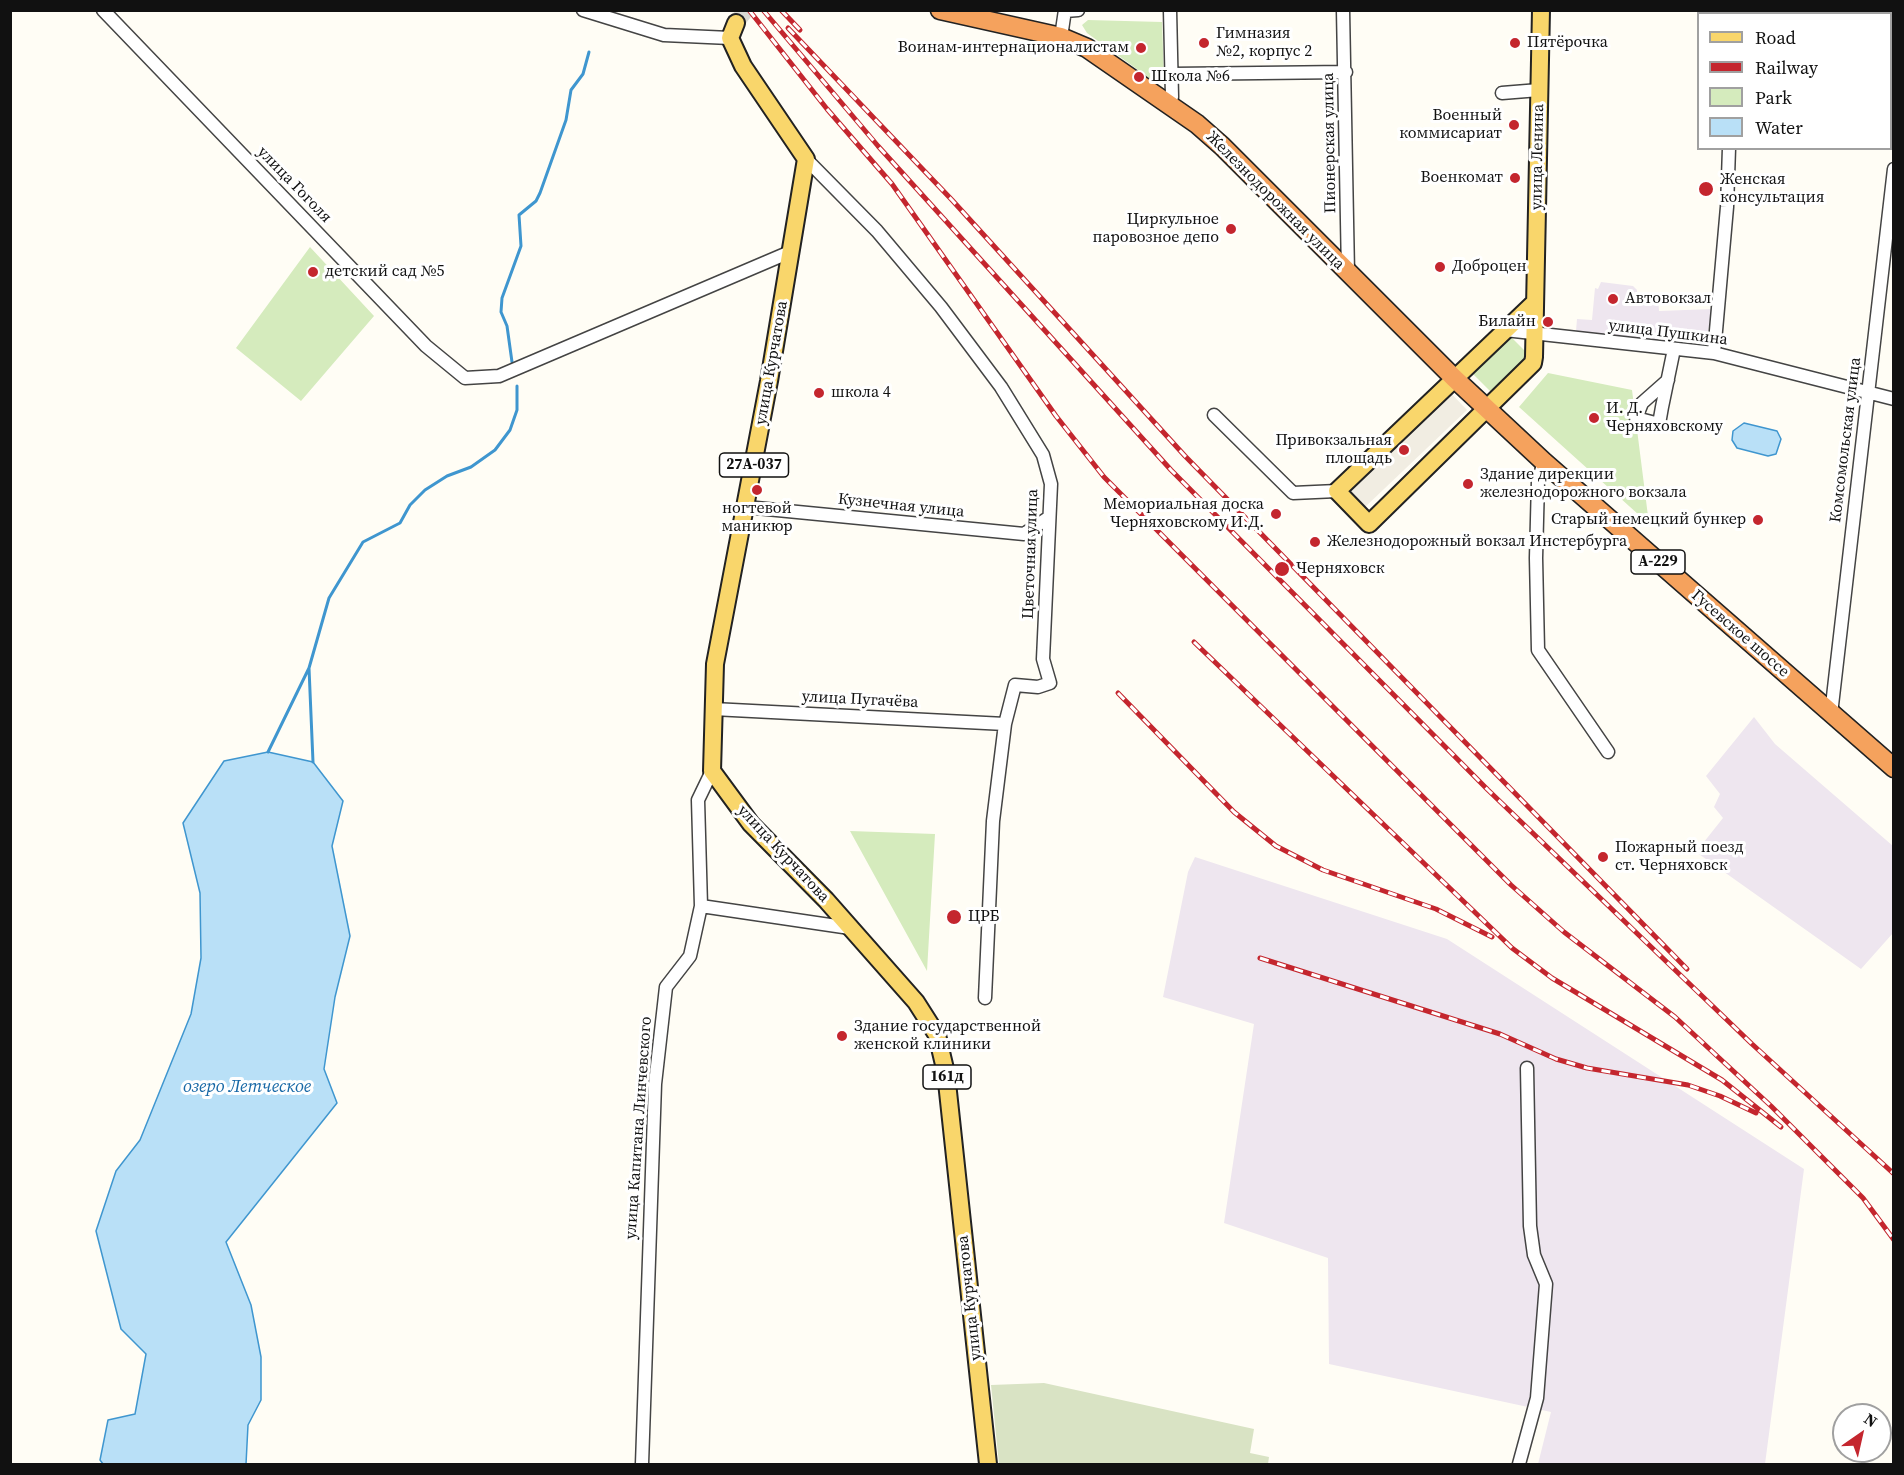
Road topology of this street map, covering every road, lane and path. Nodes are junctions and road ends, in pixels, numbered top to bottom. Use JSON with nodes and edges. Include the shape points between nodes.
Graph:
{"nodes":[{"id":1,"x":103,"y":10,"type":"edge"},
{"id":2,"x":583,"y":10,"type":"edge"},
{"id":3,"x":940,"y":10,"type":"edge"},
{"id":4,"x":1078,"y":10,"type":"edge"},
{"id":5,"x":1170,"y":10,"type":"edge"},
{"id":6,"x":1343,"y":10,"type":"edge"},
{"id":7,"x":1541,"y":10,"type":"edge"},
{"id":8,"x":1065,"y":11,"type":"edge"},
{"id":9,"x":733,"y":31,"type":"joint"},
{"id":10,"x":1061,"y":37,"type":"junction"},
{"id":11,"x":1346,"y":72,"type":"junction"},
{"id":12,"x":1173,"y":74,"type":"junction"},
{"id":13,"x":1539,"y":90,"type":"junction"},
{"id":14,"x":1502,"y":93,"type":"dead end"},
{"id":15,"x":1169,"y":104,"type":"junction"},
{"id":16,"x":1729,"y":150,"type":"edge"},
{"id":17,"x":806,"y":159,"type":"junction"},
{"id":18,"x":1893,"y":169,"type":"edge"},
{"id":19,"x":790,"y":252,"type":"junction"},
{"id":20,"x":1348,"y":274,"type":"junction"},
{"id":21,"x":1534,"y":303,"type":"junction"},
{"id":22,"x":1505,"y":330,"type":"junction"},
{"id":23,"x":1534,"y":335,"type":"junction"},
{"id":24,"x":1674,"y":349,"type":"junction"},
{"id":25,"x":1714,"y":353,"type":"junction"},
{"id":26,"x":1454,"y":378,"type":"junction"},
{"id":27,"x":1668,"y":380,"type":"dead end"},
{"id":28,"x":1868,"y":392,"type":"junction"},
{"id":29,"x":1893,"y":399,"type":"edge"},
{"id":30,"x":1487,"y":410,"type":"junction"},
{"id":31,"x":1214,"y":415,"type":"dead end"},
{"id":32,"x":1544,"y":462,"type":"junction"},
{"id":33,"x":1337,"y":492,"type":"junction"},
{"id":34,"x":746,"y":507,"type":"junction"},
{"id":35,"x":1048,"y":518,"type":"junction"},
{"id":36,"x":713,"y":709,"type":"junction"},
{"id":37,"x":1831,"y":714,"type":"junction"},
{"id":38,"x":1005,"y":724,"type":"junction"},
{"id":39,"x":1608,"y":752,"type":"dead end"},
{"id":40,"x":1893,"y":768,"type":"edge"},
{"id":41,"x":712,"y":771,"type":"junction"},
{"id":42,"x":701,"y":906,"type":"junction"},
{"id":43,"x":850,"y":928,"type":"junction"},
{"id":44,"x":986,"y":998,"type":"dead end"},
{"id":45,"x":1527,"y":1068,"type":"dead end"},
{"id":46,"x":642,"y":1464,"type":"edge"},
{"id":47,"x":988,"y":1464,"type":"edge"},
{"id":48,"x":1519,"y":1464,"type":"edge"}],
"edges":[{"from":1,"to":19,"type":"street","name":"улица Гоголя","via":[[426,346],[465,378],[499,376]]},
{"from":2,"to":9,"type":"street","via":[[664,35]]},
{"from":3,"to":10,"type":"highway","name":"Железнодорожная улица"},
{"from":4,"to":8,"type":"street"},
{"from":5,"to":12,"type":"street"},
{"from":6,"to":11,"type":"street","name":"Пионерская улица"},
{"from":7,"to":13,"type":"main road","name":"улица Ленина"},
{"from":8,"to":10,"type":"street"},
{"from":9,"to":17,"type":"main road","via":[[743,66]]},
{"from":10,"to":15,"type":"highway","name":"Железнодорожная улица","via":[[1087,48]]},
{"from":11,"to":12,"type":"street"},
{"from":11,"to":20,"type":"street","name":"Пионерская улица"},
{"from":12,"to":15,"type":"street"},
{"from":13,"to":14,"type":"street"},
{"from":13,"to":21,"type":"main road","name":"улица Ленина"},
{"from":15,"to":20,"type":"highway","name":"Железнодорожная улица","via":[[1222,146]]},
{"from":16,"to":25,"type":"street"},
{"from":17,"to":19,"type":"main road","name":"улица Курчатова","number":"27А-037"},
{"from":17,"to":35,"type":"street","name":"Цветочная улица","via":[[878,231],[1001,387],[1043,455],[1051,484]]},
{"from":18,"to":28,"type":"street","name":"Комсомольская улица"},
{"from":19,"to":34,"type":"main road","name":"улица Курчатова","number":"27А-037"},
{"from":20,"to":26,"type":"highway","name":"Железнодорожная улица"},
{"from":21,"to":22,"type":"main road"},
{"from":21,"to":23,"type":"main road","name":"улица Ленина"},
{"from":22,"to":23,"type":"street","name":"улица Пушкина"},
{"from":22,"to":26,"type":"main road"},
{"from":23,"to":24,"type":"street","name":"улица Пушкина"},
{"from":23,"to":30,"type":"main road","name":"улица Ленина","via":[[1534,357],[1529,369]]},
{"from":24,"to":25,"type":"street","name":"улица Пушкина"},
{"from":24,"to":27,"type":"street"},
{"from":25,"to":28,"type":"street","name":"улица Пушкина"},
{"from":26,"to":30,"type":"highway","name":"Гусевское шоссе","number":"А-229"},
{"from":26,"to":33,"type":"main road"},
{"from":28,"to":29,"type":"street","name":"улица Пушкина"},
{"from":28,"to":37,"type":"street","name":"Комсомольская улица"},
{"from":30,"to":32,"type":"highway","name":"Гусевское шоссе","number":"А-229"},
{"from":30,"to":33,"type":"main road","name":"улица Ленина","via":[[1369,524]]},
{"from":31,"to":33,"type":"street","via":[[1293,493]]},
{"from":32,"to":37,"type":"highway","name":"Гусевское шоссе","number":"А-229"},
{"from":32,"to":39,"type":"street","via":[[1538,481],[1538,650]]},
{"from":34,"to":35,"type":"street","name":"Кузнечная улица","via":[[1024,534]]},
{"from":34,"to":36,"type":"main road","name":"улица Курчатова","number":"27А-037","via":[[715,664]]},
{"from":35,"to":38,"type":"street","name":"Цветочная улица","via":[[1043,659],[1050,683],[1038,687],[1015,685]]},
{"from":36,"to":38,"type":"street","name":"улица Пугачёва"},
{"from":36,"to":41,"type":"main road","name":"улица Курчатова","number":"27А-037"},
{"from":37,"to":40,"type":"highway","name":"Гусевское шоссе","number":"А-229"},
{"from":38,"to":44,"type":"street","name":"Цветочная улица","via":[[993,821]]},
{"from":41,"to":42,"type":"street","name":"улица Капитана Линчевского","via":[[698,800]]},
{"from":41,"to":43,"type":"main road","name":"улица Курчатова","number":"161д","via":[[751,824]]},
{"from":42,"to":43,"type":"street"},
{"from":42,"to":46,"type":"street","name":"улица Капитана Линчевского","via":[[690,956],[666,987],[655,1083]]},
{"from":43,"to":47,"type":"main road","name":"улица Курчатова","number":"161д","via":[[916,1002],[937,1035],[946,1073]]},
{"from":45,"to":48,"type":"street","via":[[1530,1226],[1534,1255],[1546,1284],[1537,1398]]}]}
